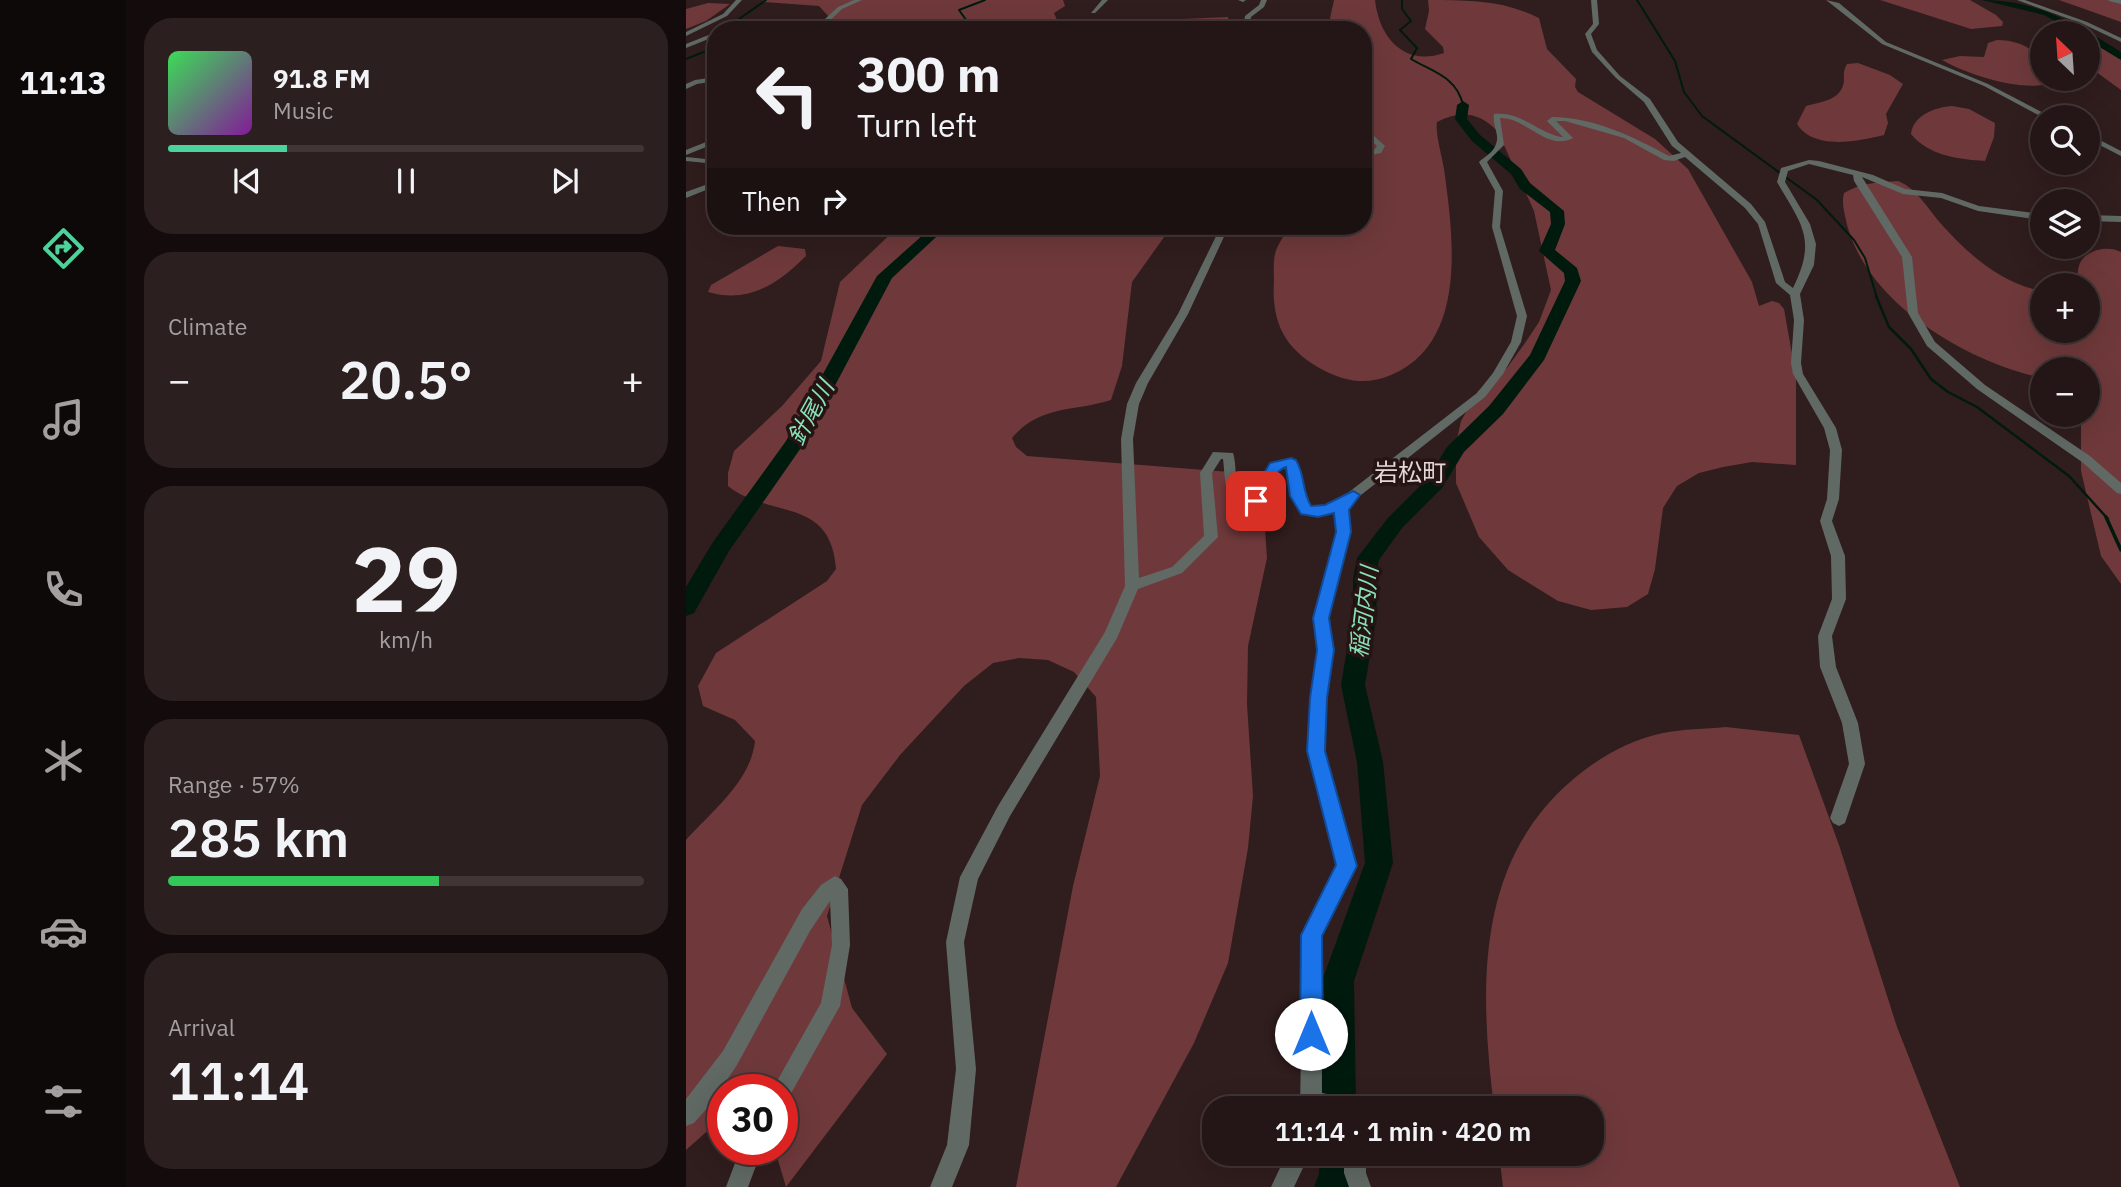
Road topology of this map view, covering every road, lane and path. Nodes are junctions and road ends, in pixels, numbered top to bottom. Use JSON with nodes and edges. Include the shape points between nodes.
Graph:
{"nodes":[{"id":1,"x":739,"y":0,"type":"edge"},
{"id":2,"x":859,"y":0,"type":"edge"},
{"id":3,"x":1105,"y":0,"type":"edge"},
{"id":4,"x":1264,"y":0,"type":"edge"},
{"id":5,"x":1594,"y":0,"type":"edge"},
{"id":6,"x":1829,"y":0,"type":"edge"},
{"id":7,"x":2021,"y":0,"type":"edge"},
{"id":8,"x":2111,"y":0,"type":"edge"},
{"id":9,"x":2121,"y":2,"type":"edge"},
{"id":10,"x":1093,"y":12,"type":"dead end"},
{"id":11,"x":713,"y":21,"type":"edge"},
{"id":12,"x":826,"y":21,"type":"edge"},
{"id":13,"x":1247,"y":21,"type":"edge"},
{"id":14,"x":707,"y":24,"type":"edge"},
{"id":15,"x":707,"y":32,"type":"edge"},
{"id":16,"x":686,"y":35,"type":"edge"},
{"id":17,"x":707,"y":38,"type":"edge"},
{"id":18,"x":2121,"y":40,"type":"edge"},
{"id":19,"x":686,"y":46,"type":"edge"},
{"id":20,"x":707,"y":80,"type":"edge"},
{"id":21,"x":686,"y":87,"type":"edge"},
{"id":22,"x":2030,"y":108,"type":"edge"},
{"id":23,"x":1372,"y":137,"type":"edge"},
{"id":24,"x":2100,"y":143,"type":"edge"},
{"id":25,"x":707,"y":144,"type":"edge"},
{"id":26,"x":686,"y":153,"type":"edge"},
{"id":27,"x":1372,"y":153,"type":"edge"},
{"id":28,"x":1687,"y":153,"type":"junction"},
{"id":29,"x":2121,"y":154,"type":"edge"},
{"id":30,"x":686,"y":159,"type":"edge"},
{"id":31,"x":707,"y":161,"type":"edge"},
{"id":32,"x":1857,"y":173,"type":"junction"},
{"id":33,"x":707,"y":187,"type":"edge"},
{"id":34,"x":686,"y":195,"type":"edge"},
{"id":35,"x":2030,"y":215,"type":"edge"},
{"id":36,"x":2100,"y":218,"type":"edge"},
{"id":37,"x":2121,"y":219,"type":"edge"},
{"id":38,"x":1221,"y":235,"type":"edge"},
{"id":39,"x":1795,"y":295,"type":"junction"},
{"id":40,"x":2121,"y":490,"type":"edge"},
{"id":41,"x":1353,"y":495,"type":"junction"},
{"id":42,"x":1132,"y":586,"type":"junction"},
{"id":43,"x":1839,"y":818,"type":"dead end"},
{"id":44,"x":719,"y":1074,"type":"edge"},
{"id":45,"x":791,"y":1074,"type":"edge"},
{"id":46,"x":707,"y":1092,"type":"edge"},
{"id":47,"x":1311,"y":1096,"type":"edge"},
{"id":48,"x":686,"y":1115,"type":"edge"},
{"id":49,"x":745,"y":1165,"type":"edge"},
{"id":50,"x":1292,"y":1166,"type":"edge"},
{"id":51,"x":1355,"y":1166,"type":"edge"},
{"id":52,"x":737,"y":1187,"type":"edge"},
{"id":53,"x":941,"y":1187,"type":"edge"},
{"id":54,"x":1282,"y":1187,"type":"edge"},
{"id":55,"x":1360,"y":1187,"type":"edge"}],
"edges":[{"from":1,"to":11,"type":"street"},
{"from":2,"to":12,"type":"street"},
{"from":3,"to":10,"type":"street"},
{"from":4,"to":13,"type":"street"},
{"from":5,"to":28,"type":"street","via":[[1596,24],[1588,34],[1594,51],[1647,101],[1675,144]]},
{"from":6,"to":22,"type":"street","via":[[1853,14],[1884,43]]},
{"from":7,"to":18,"type":"street"},
{"from":8,"to":9,"type":"street"},
{"from":14,"to":16,"type":"street"},
{"from":15,"to":16,"type":"street"},
{"from":17,"to":19,"type":"street"},
{"from":20,"to":21,"type":"street"},
{"from":23,"to":27,"type":"street","via":[[1381,146]]},
{"from":24,"to":29,"type":"street"},
{"from":25,"to":26,"type":"street"},
{"from":28,"to":39,"type":"street","via":[[1748,206],[1762,225],[1781,283]]},
{"from":28,"to":41,"type":"street","via":[[1667,158],[1627,136],[1565,119],[1551,121],[1569,138],[1559,140],[1513,117],[1495,118],[1501,142],[1484,160],[1499,191],[1496,227],[1522,316],[1516,342],[1481,395]]},
{"from":30,"to":31,"type":"street"},
{"from":32,"to":35,"type":"street","via":[[1903,191]]},
{"from":32,"to":39,"type":"street","via":[[1810,162],[1784,170],[1781,181],[1806,224],[1811,244],[1809,265]]},
{"from":32,"to":40,"type":"street","via":[[1907,257],[1913,313],[1931,344],[1981,387],[2086,459]]},
{"from":33,"to":34,"type":"street"},
{"from":36,"to":37,"type":"street"},
{"from":38,"to":42,"type":"street","via":[[1132,404],[1127,439]]},
{"from":39,"to":43,"type":"street","via":[[1798,374],[1830,428],[1836,450],[1833,499],[1826,521],[1838,556],[1839,599],[1825,636],[1828,667],[1850,723],[1857,764]]},
{"from":41,"to":42,"type":"street","via":[[1330,509],[1306,510],[1297,496],[1295,470],[1291,463],[1281,463],[1266,479],[1256,501],[1243,505],[1232,494],[1229,456],[1217,455],[1206,473],[1211,537],[1177,570]]},
{"from":41,"to":47,"type":"street","via":[[1341,509],[1343,532],[1321,618],[1326,650],[1316,751],[1346,866],[1312,935]]},
{"from":42,"to":53,"type":"street","via":[[1111,634],[969,877],[955,942],[966,1069],[958,1145]]},
{"from":44,"to":45,"type":"street","via":[[808,917],[835,885],[839,889],[841,945],[830,1006]]},
{"from":46,"to":48,"type":"street"},
{"from":49,"to":52,"type":"street"},
{"from":50,"to":54,"type":"street"},
{"from":51,"to":55,"type":"street"}]}
